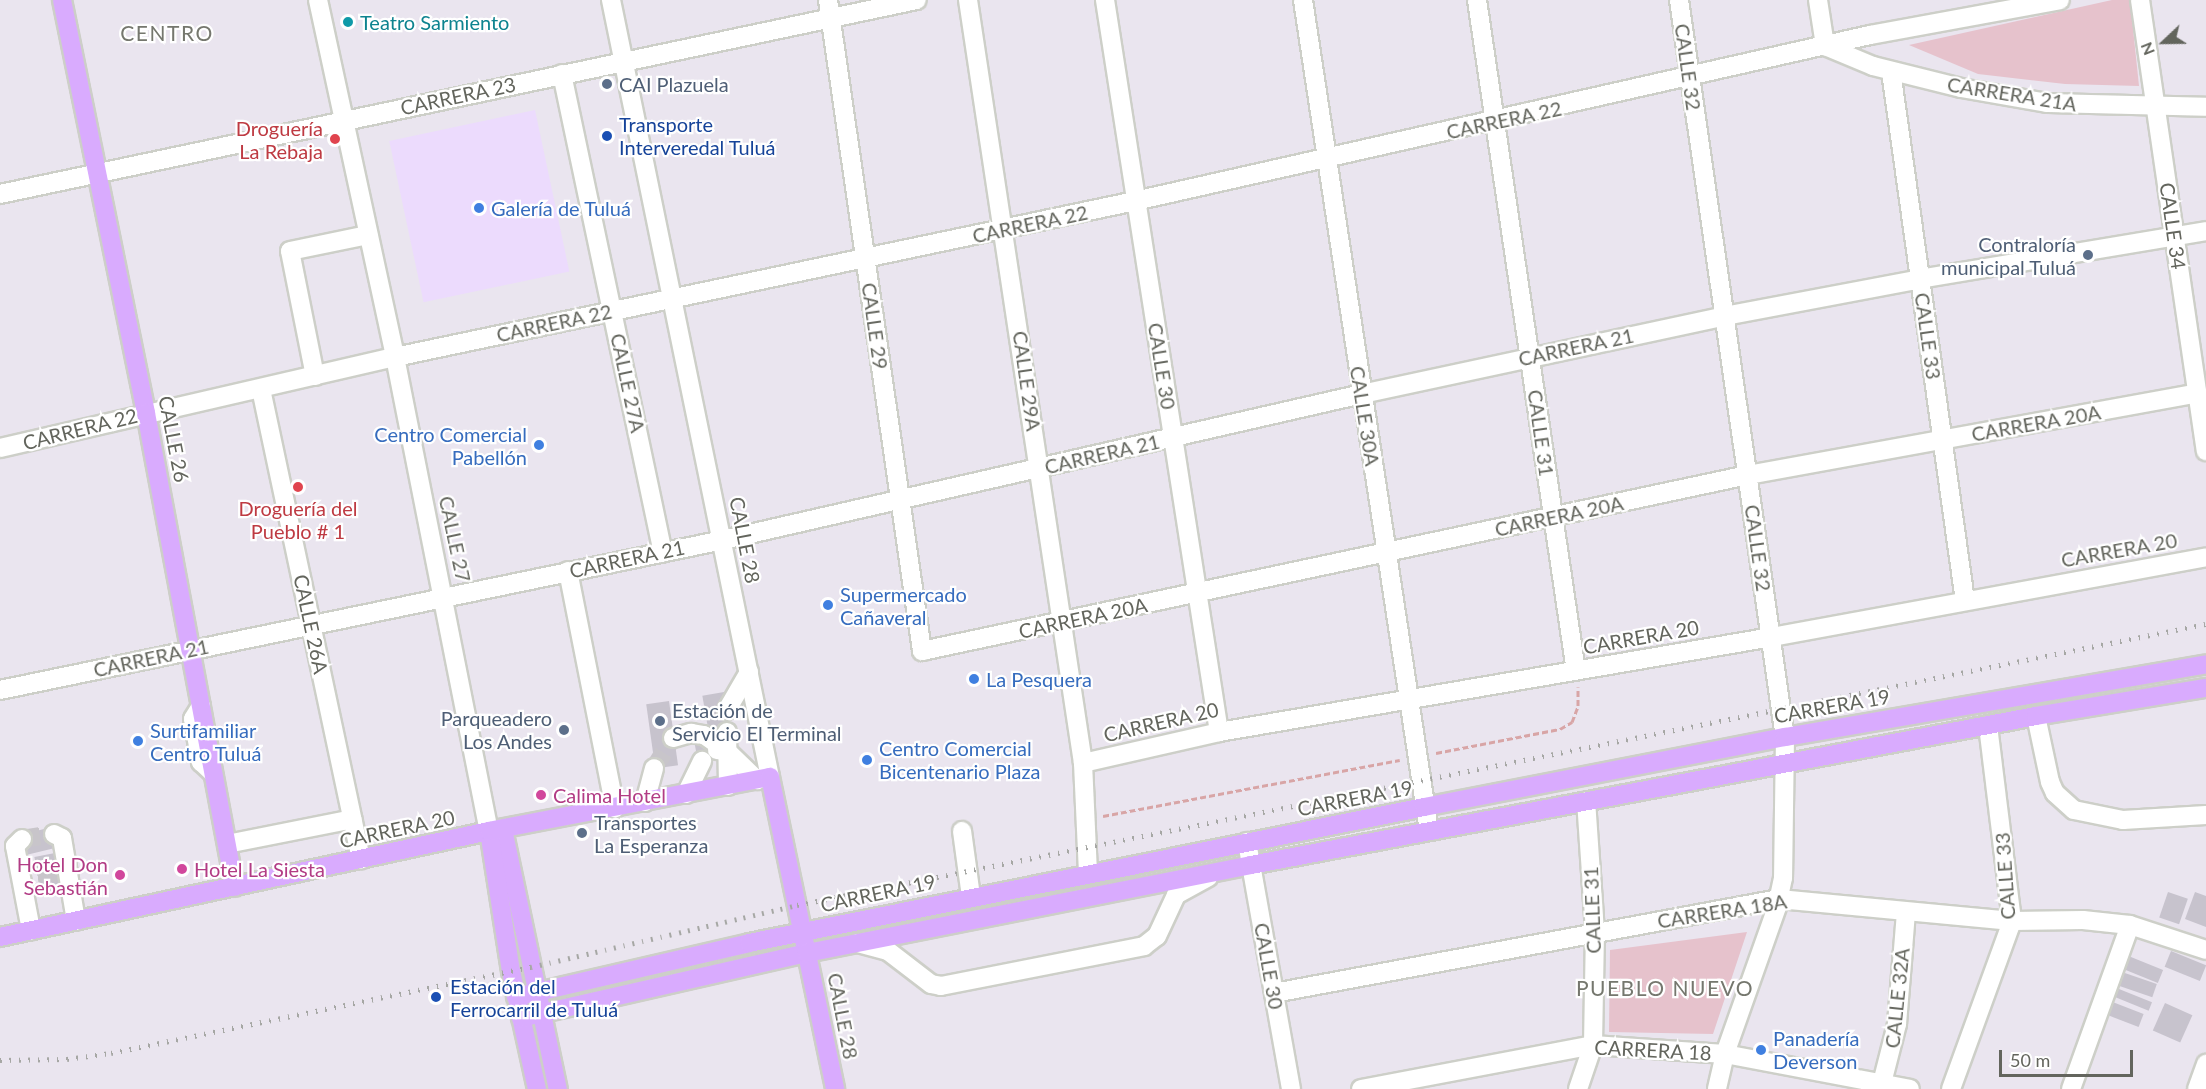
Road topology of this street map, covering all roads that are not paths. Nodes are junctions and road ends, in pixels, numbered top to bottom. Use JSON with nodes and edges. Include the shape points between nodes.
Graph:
{"nodes":[{"id":1,"x":62,"y":0,"type":"edge"},
{"id":2,"x":318,"y":0,"type":"edge"},
{"id":3,"x":610,"y":0,"type":"edge"},
{"id":4,"x":828,"y":0,"type":"edge"},
{"id":5,"x":917,"y":0,"type":"edge"},
{"id":6,"x":968,"y":0,"type":"edge"},
{"id":7,"x":1105,"y":0,"type":"edge"},
{"id":8,"x":1303,"y":0,"type":"edge"},
{"id":9,"x":1477,"y":0,"type":"edge"},
{"id":10,"x":1679,"y":0,"type":"edge"},
{"id":11,"x":1818,"y":0,"type":"edge"},
{"id":12,"x":2060,"y":0,"type":"edge"},
{"id":13,"x":2140,"y":0,"type":"edge"},
{"id":14,"x":1984,"y":7,"type":"edge"},
{"id":15,"x":830,"y":18,"type":"junction"},
{"id":16,"x":1825,"y":46,"type":"junction"},
{"id":17,"x":622,"y":61,"type":"junction"},
{"id":18,"x":1891,"y":71,"type":"junction"},
{"id":19,"x":562,"y":74,"type":"junction"},
{"id":20,"x":1690,"y":79,"type":"junction"},
{"id":21,"x":2206,"y":107,"type":"edge"},
{"id":22,"x":2157,"y":108,"type":"junction"},
{"id":23,"x":343,"y":119,"type":"junction"},
{"id":24,"x":1496,"y":122,"type":"junction"},
{"id":25,"x":1326,"y":158,"type":"junction"},
{"id":26,"x":97,"y":173,"type":"junction"},
{"id":27,"x":0,"y":194,"type":"edge"},
{"id":28,"x":1135,"y":201,"type":"junction"},
{"id":29,"x":1005,"y":230,"type":"junction"},
{"id":30,"x":2206,"y":231,"type":"edge"},
{"id":31,"x":368,"y":235,"type":"junction"},
{"id":32,"x":2175,"y":237,"type":"junction"},
{"id":33,"x":866,"y":257,"type":"junction"},
{"id":34,"x":1920,"y":279,"type":"junction"},
{"id":35,"x":673,"y":298,"type":"junction"},
{"id":36,"x":612,"y":311,"type":"junction"},
{"id":37,"x":1725,"y":316,"type":"junction"},
{"id":38,"x":394,"y":357,"type":"junction"},
{"id":39,"x":1530,"y":357,"type":"junction"},
{"id":40,"x":315,"y":376,"type":"junction"},
{"id":41,"x":261,"y":389,"type":"junction"},
{"id":42,"x":2198,"y":393,"type":"junction"},
{"id":43,"x":1362,"y":394,"type":"junction"},
{"id":44,"x":146,"y":413,"type":"junction"},
{"id":45,"x":1173,"y":437,"type":"junction"},
{"id":46,"x":1943,"y":440,"type":"junction"},
{"id":47,"x":0,"y":448,"type":"edge"},
{"id":48,"x":2206,"y":451,"type":"edge"},
{"id":49,"x":1040,"y":468,"type":"junction"},
{"id":50,"x":1748,"y":475,"type":"junction"},
{"id":51,"x":900,"y":501,"type":"junction"},
{"id":52,"x":1552,"y":518,"type":"junction"},
{"id":53,"x":723,"y":540,"type":"junction"},
{"id":54,"x":1386,"y":551,"type":"junction"},
{"id":55,"x":663,"y":552,"type":"junction"},
{"id":56,"x":2206,"y":557,"type":"edge"},
{"id":57,"x":568,"y":571,"type":"junction"},
{"id":58,"x":1198,"y":593,"type":"junction"},
{"id":59,"x":444,"y":597,"type":"junction"},
{"id":60,"x":1965,"y":601,"type":"junction"},
{"id":61,"x":1063,"y":622,"type":"junction"},
{"id":62,"x":312,"y":624,"type":"junction"},
{"id":63,"x":1772,"y":637,"type":"junction"},
{"id":64,"x":190,"y":650,"type":"junction"},
{"id":65,"x":922,"y":651,"type":"joint"},
{"id":66,"x":2206,"y":664,"type":"edge"},
{"id":67,"x":1576,"y":671,"type":"junction"},
{"id":68,"x":749,"y":672,"type":"junction"},
{"id":69,"x":2206,"y":688,"type":"edge"},
{"id":70,"x":0,"y":690,"type":"edge"},
{"id":71,"x":1408,"y":698,"type":"junction"},
{"id":72,"x":727,"y":710,"type":"dead end"},
{"id":73,"x":2036,"y":716,"type":"junction"},
{"id":74,"x":1988,"y":725,"type":"junction"},
{"id":75,"x":727,"y":732,"type":"dead end"},
{"id":76,"x":1220,"y":732,"type":"junction"},
{"id":77,"x":1785,"y":737,"type":"junction"},
{"id":78,"x":673,"y":738,"type":"dead end"},
{"id":79,"x":714,"y":754,"type":"junction"},
{"id":80,"x":1083,"y":763,"type":"junction"},
{"id":81,"x":1785,"y":763,"type":"junction"},
{"id":82,"x":654,"y":768,"type":"tunnel mouth"},
{"id":83,"x":764,"y":779,"type":"junction"},
{"id":84,"x":728,"y":786,"type":"junction"},
{"id":85,"x":686,"y":794,"type":"junction"},
{"id":86,"x":1586,"y":801,"type":"junction"},
{"id":87,"x":645,"y":802,"type":"junction"},
{"id":88,"x":1424,"y":807,"type":"junction"},
{"id":89,"x":615,"y":808,"type":"junction"},
{"id":90,"x":2206,"y":815,"type":"edge"},
{"id":91,"x":353,"y":819,"type":"junction"},
{"id":92,"x":496,"y":830,"type":"junction"},
{"id":93,"x":962,"y":831,"type":"dead end"},
{"id":94,"x":1429,"y":831,"type":"junction"},
{"id":95,"x":54,"y":834,"type":"dead end"},
{"id":96,"x":22,"y":839,"type":"dead end"},
{"id":97,"x":1247,"y":842,"type":"junction"},
{"id":98,"x":227,"y":844,"type":"junction"},
{"id":99,"x":362,"y":860,"type":"junction"},
{"id":100,"x":1251,"y":865,"type":"junction"},
{"id":101,"x":1218,"y":872,"type":"junction"},
{"id":102,"x":1088,"y":874,"type":"junction"},
{"id":103,"x":235,"y":887,"type":"junction"},
{"id":104,"x":971,"y":897,"type":"junction"},
{"id":105,"x":1779,"y":899,"type":"junction"},
{"id":106,"x":1905,"y":912,"type":"junction"},
{"id":107,"x":76,"y":921,"type":"junction"},
{"id":108,"x":2012,"y":921,"type":"junction"},
{"id":109,"x":2130,"y":925,"type":"junction"},
{"id":110,"x":31,"y":930,"type":"junction"},
{"id":111,"x":803,"y":932,"type":"junction"},
{"id":112,"x":1595,"y":932,"type":"junction"},
{"id":113,"x":0,"y":937,"type":"edge"},
{"id":114,"x":858,"y":943,"type":"junction"},
{"id":115,"x":2206,"y":950,"type":"edge"},
{"id":116,"x":807,"y":953,"type":"junction"},
{"id":117,"x":536,"y":993,"type":"junction"},
{"id":118,"x":1274,"y":993,"type":"junction"},
{"id":119,"x":516,"y":997,"type":"junction"},
{"id":120,"x":540,"y":1013,"type":"junction"},
{"id":121,"x":521,"y":1018,"type":"junction"},
{"id":122,"x":1593,"y":1045,"type":"junction"},
{"id":123,"x":1725,"y":1054,"type":"junction"},
{"id":124,"x":2206,"y":1064,"type":"edge"},
{"id":125,"x":1882,"y":1083,"type":"junction"},
{"id":126,"x":537,"y":1089,"type":"edge"},
{"id":127,"x":558,"y":1089,"type":"edge"},
{"id":128,"x":835,"y":1089,"type":"edge"},
{"id":129,"x":1291,"y":1089,"type":"edge"},
{"id":130,"x":1361,"y":1089,"type":"edge"},
{"id":131,"x":1578,"y":1089,"type":"edge"},
{"id":132,"x":1718,"y":1089,"type":"edge"},
{"id":133,"x":1910,"y":1089,"type":"edge"},
{"id":134,"x":1950,"y":1089,"type":"edge"},
{"id":135,"x":2070,"y":1089,"type":"edge"},
{"id":136,"x":2197,"y":1089,"type":"edge"}],
"edges":[{"from":1,"to":26,"type":"main road","name":"CALLE 26"},
{"from":2,"to":23,"type":"street","name":"CALLE 27"},
{"from":3,"to":17,"type":"street","name":"CALLE 28"},
{"from":4,"to":15,"type":"street","name":"CALLE 29"},
{"from":5,"to":15,"type":"street","name":"CARRERA 23"},
{"from":6,"to":29,"type":"street","name":"CALLE 29A"},
{"from":7,"to":28,"type":"street","name":"CALLE 30"},
{"from":8,"to":25,"type":"street","name":"CALLE 30A"},
{"from":9,"to":24,"type":"street","name":"CALLE 31"},
{"from":10,"to":20,"type":"street","name":"CALLE 32"},
{"from":11,"to":16,"type":"street"},
{"from":12,"to":14,"type":"street","name":"CARRERA 22"},
{"from":13,"to":22,"type":"street","name":"CALLE 34"},
{"from":14,"to":16,"type":"street","name":"CARRERA 22"},
{"from":15,"to":17,"type":"street","name":"CARRERA 23"},
{"from":15,"to":33,"type":"street","name":"CALLE 29"},
{"from":16,"to":18,"type":"street","name":"CARRERA 21A"},
{"from":16,"to":20,"type":"street","name":"CARRERA 22"},
{"from":17,"to":19,"type":"street","name":"CARRERA 23"},
{"from":17,"to":35,"type":"street","name":"CALLE 28"},
{"from":18,"to":22,"type":"street","name":"CARRERA 21A","via":[[2047,103]]},
{"from":18,"to":34,"type":"street","name":"CALLE 33"},
{"from":19,"to":23,"type":"street","name":"CARRERA 23"},
{"from":19,"to":36,"type":"street","name":"CALLE 27A"},
{"from":20,"to":24,"type":"street","name":"CARRERA 22"},
{"from":20,"to":37,"type":"street","name":"CALLE 32"},
{"from":21,"to":22,"type":"street","name":"CARRERA 21A"},
{"from":22,"to":32,"type":"street","name":"CALLE 34"},
{"from":23,"to":26,"type":"street","name":"CARRERA 23"},
{"from":23,"to":31,"type":"street","name":"CALLE 27"},
{"from":24,"to":25,"type":"street","name":"CARRERA 22"},
{"from":24,"to":39,"type":"street","name":"CALLE 31"},
{"from":25,"to":28,"type":"street","name":"CARRERA 22"},
{"from":25,"to":43,"type":"street","name":"CALLE 30A"},
{"from":26,"to":27,"type":"street","name":"CARRERA 23"},
{"from":26,"to":44,"type":"main road","name":"CALLE 26"},
{"from":28,"to":29,"type":"street","name":"CARRERA 22"},
{"from":28,"to":45,"type":"street","name":"CALLE 30"},
{"from":29,"to":33,"type":"street","name":"CARRERA 22"},
{"from":29,"to":49,"type":"street","name":"CALLE 29A"},
{"from":30,"to":32,"type":"street","name":"CARRERA 21"},
{"from":31,"to":38,"type":"street","name":"CALLE 27"},
{"from":31,"to":40,"type":"street","via":[[290,251]]},
{"from":32,"to":34,"type":"street","name":"CARRERA 21"},
{"from":32,"to":42,"type":"street","name":"CALLE 34"},
{"from":33,"to":35,"type":"street","name":"CARRERA 22"},
{"from":33,"to":51,"type":"street","name":"CALLE 29"},
{"from":34,"to":37,"type":"street","name":"CARRERA 21"},
{"from":34,"to":46,"type":"street","name":"CALLE 33"},
{"from":35,"to":36,"type":"street","name":"CARRERA 22"},
{"from":35,"to":53,"type":"street","name":"CALLE 28"},
{"from":36,"to":38,"type":"street","name":"CARRERA 22"},
{"from":36,"to":55,"type":"street","name":"CALLE 27A"},
{"from":37,"to":39,"type":"street","name":"CARRERA 21"},
{"from":37,"to":50,"type":"street","name":"CALLE 32"},
{"from":38,"to":40,"type":"street","name":"CARRERA 22"},
{"from":38,"to":59,"type":"street","name":"CALLE 27"},
{"from":39,"to":43,"type":"street","name":"CARRERA 21"},
{"from":39,"to":52,"type":"street","name":"CALLE 31"},
{"from":40,"to":41,"type":"street","name":"CARRERA 22"},
{"from":41,"to":44,"type":"street","name":"CARRERA 22"},
{"from":41,"to":62,"type":"street","name":"CALLE 26A"},
{"from":42,"to":46,"type":"street","name":"CARRERA 20A"},
{"from":42,"to":48,"type":"street","name":"CALLE 34"},
{"from":43,"to":45,"type":"street","name":"CARRERA 21"},
{"from":43,"to":54,"type":"street","name":"CALLE 30A"},
{"from":44,"to":47,"type":"street","name":"CARRERA 22"},
{"from":44,"to":64,"type":"main road","name":"CALLE 26"},
{"from":45,"to":49,"type":"street","name":"CARRERA 21"},
{"from":45,"to":58,"type":"street","name":"CALLE 30"},
{"from":46,"to":50,"type":"street","name":"CARRERA 20A"},
{"from":46,"to":60,"type":"street","name":"CALLE 33"},
{"from":49,"to":51,"type":"street","name":"CARRERA 21"},
{"from":49,"to":61,"type":"street","name":"CALLE 29A"},
{"from":50,"to":52,"type":"street","name":"CARRERA 20A"},
{"from":50,"to":63,"type":"street","name":"CALLE 32"},
{"from":51,"to":53,"type":"street","name":"CARRERA 21"},
{"from":51,"to":65,"type":"street","name":"CALLE 29"},
{"from":52,"to":54,"type":"street","name":"CARRERA 20A"},
{"from":52,"to":67,"type":"street","name":"CALLE 31"},
{"from":53,"to":55,"type":"street","name":"CARRERA 21"},
{"from":53,"to":68,"type":"street","name":"CALLE 28"},
{"from":54,"to":58,"type":"street","name":"CARRERA 20A"},
{"from":54,"to":71,"type":"street","name":"CALLE 30A"},
{"from":55,"to":57,"type":"street","name":"CARRERA 21"},
{"from":56,"to":60,"type":"street","name":"CARRERA 20"},
{"from":57,"to":59,"type":"street","name":"CARRERA 21"},
{"from":57,"to":89,"type":"street"},
{"from":58,"to":61,"type":"street","name":"CARRERA 20A"},
{"from":58,"to":76,"type":"street","name":"CALLE 30"},
{"from":59,"to":62,"type":"street","name":"CARRERA 21"},
{"from":59,"to":92,"type":"street","name":"CALLE 27"},
{"from":60,"to":63,"type":"street","name":"CARRERA 20"},
{"from":61,"to":65,"type":"street","name":"CARRERA 20A"},
{"from":61,"to":80,"type":"street","name":"CALLE 29A"},
{"from":62,"to":64,"type":"street","name":"CARRERA 21"},
{"from":62,"to":91,"type":"street","name":"CALLE 26A"},
{"from":63,"to":67,"type":"street","name":"CARRERA 20"},
{"from":63,"to":77,"type":"street","name":"CALLE 32"},
{"from":64,"to":70,"type":"street","name":"CARRERA 21"},
{"from":64,"to":98,"type":"main road","name":"CALLE 26"},
{"from":66,"to":77,"type":"main road","name":"CARRERA 19"},
{"from":67,"to":71,"type":"street","name":"CARRERA 20"},
{"from":68,"to":72,"type":"street"},
{"from":68,"to":83,"type":"street","name":"CALLE 28"},
{"from":69,"to":73,"type":"main road"},
{"from":71,"to":76,"type":"street","name":"CARRERA 20"},
{"from":71,"to":88,"type":"street","name":"CALLE 30A"},
{"from":73,"to":74,"type":"main road"},
{"from":73,"to":90,"type":"street","via":[[2050,782],[2055,793],[2074,810],[2123,820]]},
{"from":74,"to":81,"type":"main road"},
{"from":74,"to":108,"type":"street","name":"CALLE 33"},
{"from":75,"to":79,"type":"street"},
{"from":76,"to":80,"type":"street","name":"CARRERA 20"},
{"from":77,"to":81,"type":"street","name":"CALLE 32"},
{"from":77,"to":88,"type":"main road","name":"CARRERA 19"},
{"from":78,"to":79,"type":"street","via":[[691,733],[704,735]]},
{"from":79,"to":83,"type":"street"},
{"from":79,"to":84,"type":"street"},
{"from":79,"to":85,"type":"street"},
{"from":80,"to":102,"type":"street","name":"CALLE 29A"},
{"from":81,"to":86,"type":"main road"},
{"from":81,"to":105,"type":"street","name":"CALLE 32","via":[[1786,847]]},
{"from":82,"to":87,"type":"street"},
{"from":83,"to":84,"type":"main road","name":"CARRERA 20"},
{"from":83,"to":111,"type":"main road","name":"CALLE 28"},
{"from":84,"to":85,"type":"main road","name":"CARRERA 20"},
{"from":85,"to":87,"type":"main road","name":"CARRERA 20"},
{"from":86,"to":94,"type":"main road"},
{"from":86,"to":112,"type":"street","name":"CALLE 31"},
{"from":87,"to":89,"type":"main road","name":"CARRERA 20"},
{"from":88,"to":94,"type":"street","name":"CALLE 30A"},
{"from":88,"to":97,"type":"main road","name":"CARRERA 19"},
{"from":89,"to":92,"type":"main road","name":"CARRERA 20"},
{"from":91,"to":98,"type":"street"},
{"from":91,"to":99,"type":"street","name":"CALLE 26A"},
{"from":92,"to":99,"type":"main road","name":"CARRERA 20"},
{"from":92,"to":117,"type":"main road","name":"CALLE 27"},
{"from":92,"to":119,"type":"main road","name":"CALLE 27"},
{"from":93,"to":104,"type":"street"},
{"from":94,"to":100,"type":"main road"},
{"from":95,"to":107,"type":"street","via":[[62,838],[65,879]]},
{"from":96,"to":110,"type":"street","via":[[15,846],[29,878]]},
{"from":97,"to":100,"type":"street","name":"CALLE 30"},
{"from":97,"to":102,"type":"main road","name":"CARRERA 19"},
{"from":98,"to":103,"type":"main road","name":"CALLE 26"},
{"from":99,"to":103,"type":"main road","name":"CARRERA 20"},
{"from":100,"to":101,"type":"main road"},
{"from":100,"to":118,"type":"street","name":"CALLE 30"},
{"from":101,"to":114,"type":"main road"},
{"from":101,"to":114,"type":"street","via":[[1176,895],[1152,942],[1123,952],[941,986],[930,984],[888,951]]},
{"from":102,"to":104,"type":"main road","name":"CARRERA 19"},
{"from":103,"to":107,"type":"main road","name":"CARRERA 20"},
{"from":104,"to":111,"type":"main road","name":"CARRERA 19"},
{"from":105,"to":106,"type":"street","name":"CARRERA 18A"},
{"from":105,"to":112,"type":"street","name":"CARRERA 18A"},
{"from":105,"to":123,"type":"street","name":"CALLE 32"},
{"from":106,"to":108,"type":"street","name":"CARRERA 18A"},
{"from":106,"to":125,"type":"street","name":"CALLE 32A","via":[[1897,1024]]},
{"from":107,"to":110,"type":"main road","name":"CARRERA 20"},
{"from":108,"to":109,"type":"street","name":"CARRERA 18A","via":[[2083,920]]},
{"from":108,"to":134,"type":"street","name":"CALLE 33"},
{"from":109,"to":115,"type":"street","name":"CARRERA 18A"},
{"from":109,"to":135,"type":"street"},
{"from":110,"to":113,"type":"main road","name":"CARRERA 20"},
{"from":111,"to":116,"type":"main road","name":"CALLE 28"},
{"from":111,"to":117,"type":"main road","name":"CARRERA 19"},
{"from":112,"to":118,"type":"street","name":"CARRERA 18A"},
{"from":112,"to":122,"type":"street","name":"CALLE 31"},
{"from":114,"to":116,"type":"main road"},
{"from":116,"to":120,"type":"main road"},
{"from":116,"to":128,"type":"main road","name":"CALLE 28"},
{"from":117,"to":119,"type":"main road","name":"CARRERA 19"},
{"from":117,"to":120,"type":"main road","name":"CALLE 27"},
{"from":118,"to":129,"type":"street","name":"CALLE 30"},
{"from":119,"to":121,"type":"main road","name":"CALLE 27"},
{"from":120,"to":121,"type":"main road"},
{"from":120,"to":127,"type":"main road","name":"CALLE 27"},
{"from":121,"to":126,"type":"main road","name":"CALLE 27"},
{"from":122,"to":123,"type":"street","name":"CARRERA 18"},
{"from":122,"to":130,"type":"street","name":"CARRERA 18"},
{"from":122,"to":131,"type":"street","name":"CALLE 31"},
{"from":123,"to":125,"type":"street","name":"CARRERA 18"},
{"from":123,"to":132,"type":"street","name":"CALLE 32"},
{"from":124,"to":136,"type":"street"},
{"from":125,"to":133,"type":"street","name":"CARRERA 18"}]}
